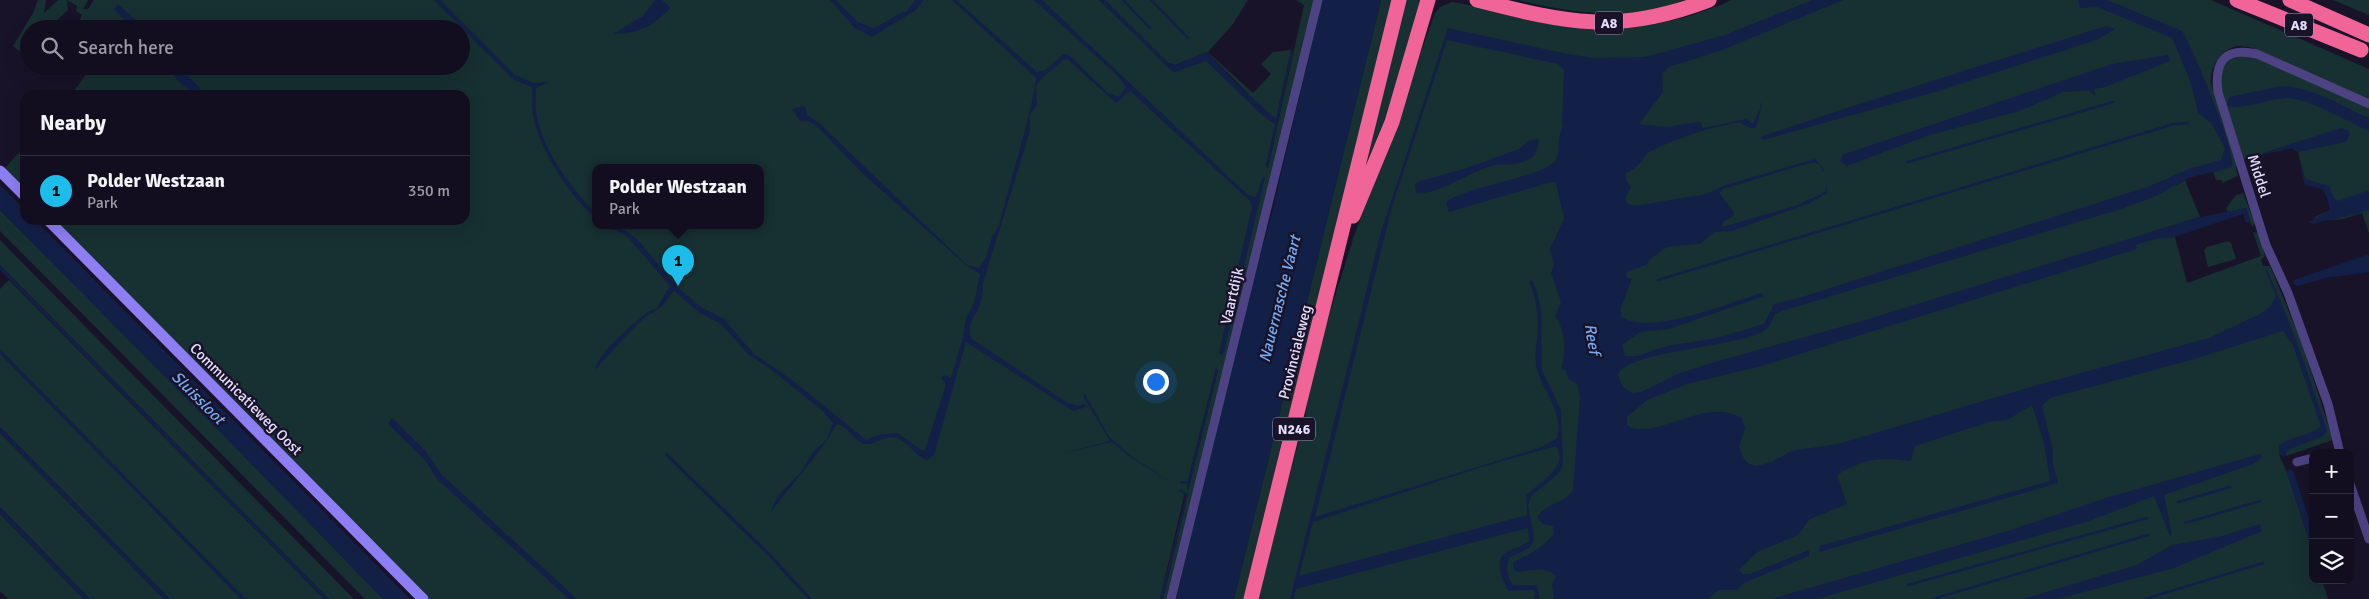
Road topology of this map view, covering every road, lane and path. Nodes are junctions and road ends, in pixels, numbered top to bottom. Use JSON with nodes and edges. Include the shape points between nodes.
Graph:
{"nodes":[{"id":1,"x":1318,"y":0,"type":"edge"},
{"id":2,"x":1399,"y":0,"type":"edge"},
{"id":3,"x":1428,"y":0,"type":"edge"},
{"id":4,"x":1477,"y":0,"type":"edge"},
{"id":5,"x":1698,"y":0,"type":"edge"},
{"id":6,"x":1709,"y":0,"type":"edge"},
{"id":7,"x":2237,"y":0,"type":"edge"},
{"id":8,"x":2257,"y":0,"type":"edge"},
{"id":9,"x":2290,"y":0,"type":"edge"},
{"id":10,"x":2309,"y":0,"type":"edge"},
{"id":11,"x":1682,"y":10,"type":"junction"},
{"id":12,"x":2369,"y":30,"type":"edge"},
{"id":13,"x":2369,"y":35,"type":"edge"},
{"id":14,"x":2365,"y":52,"type":"edge"},
{"id":15,"x":2369,"y":104,"type":"edge"},
{"id":16,"x":0,"y":171,"type":"edge"},
{"id":17,"x":20,"y":191,"type":"edge"},
{"id":18,"x":53,"y":225,"type":"edge"},
{"id":19,"x":1337,"y":260,"type":"junction"},
{"id":20,"x":2336,"y":449,"type":"edge"},
{"id":21,"x":2309,"y":459,"type":"edge"},
{"id":22,"x":2297,"y":462,"type":"dead end"},
{"id":23,"x":2353,"y":494,"type":"edge"},
{"id":24,"x":2369,"y":539,"type":"edge"},
{"id":25,"x":423,"y":599,"type":"edge"},
{"id":26,"x":1171,"y":599,"type":"edge"},
{"id":27,"x":1251,"y":599,"type":"edge"}],
"edges":[{"from":1,"to":26,"type":"street","name":"Vaartdijk"},
{"from":2,"to":19,"type":"highway","name":"Provincialeweg","number":"N246"},
{"from":3,"to":19,"type":"highway","name":"Provincialeweg","number":"N246","via":[[1392,122]]},
{"from":4,"to":11,"type":"highway","number":"A8","via":[[1555,18],[1600,24],[1640,20]]},
{"from":5,"to":11,"type":"highway","number":"A8"},
{"from":6,"to":11,"type":"highway","number":"A8"},
{"from":7,"to":14,"type":"highway","number":"A8"},
{"from":8,"to":14,"type":"highway","number":"A8"},
{"from":9,"to":13,"type":"highway","number":"A8"},
{"from":10,"to":12,"type":"highway","number":"A8"},
{"from":15,"to":20,"type":"street","name":"Middel","via":[[2257,54],[2238,50],[2223,60],[2218,68],[2218,92],[2242,170],[2266,245],[2288,293],[2328,404]]},
{"from":16,"to":17,"type":"street"},
{"from":18,"to":25,"type":"street","name":"Communicatieweg Oost"},
{"from":19,"to":27,"type":"highway","name":"Provincialeweg","number":"N246"},
{"from":21,"to":22,"type":"street"},
{"from":23,"to":24,"type":"street"}]}
